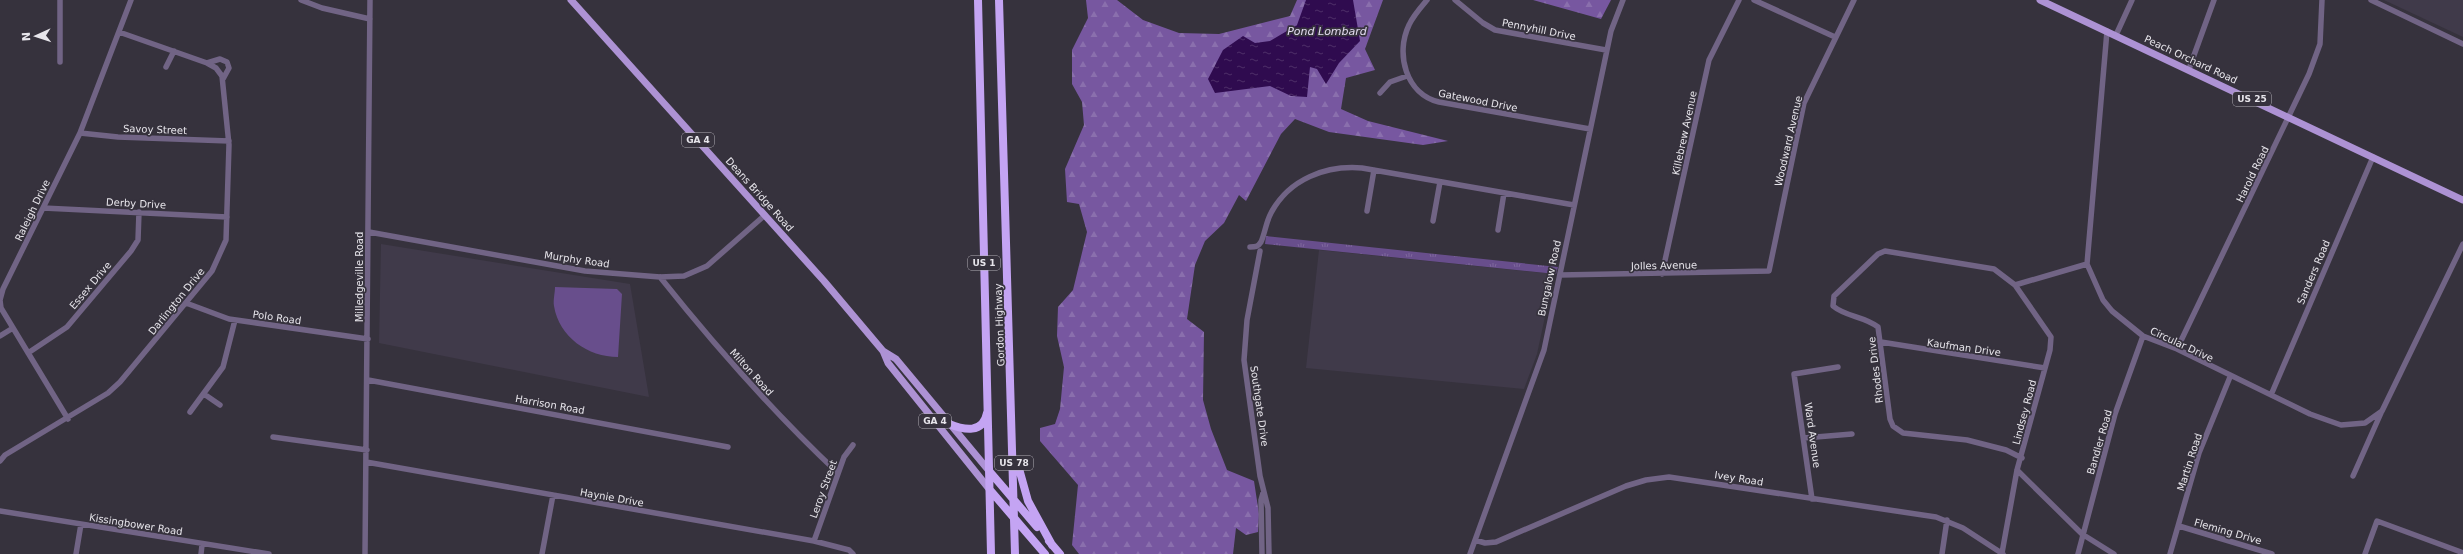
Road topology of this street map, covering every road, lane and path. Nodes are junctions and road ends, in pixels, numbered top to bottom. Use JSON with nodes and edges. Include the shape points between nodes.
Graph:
{"nodes":[{"id":1,"x":60,"y":0,"type":"edge"},
{"id":2,"x":131,"y":0,"type":"edge"},
{"id":3,"x":301,"y":0,"type":"edge"},
{"id":4,"x":370,"y":0,"type":"edge"},
{"id":5,"x":571,"y":0,"type":"edge"},
{"id":6,"x":978,"y":0,"type":"edge"},
{"id":7,"x":999,"y":0,"type":"edge"},
{"id":8,"x":1427,"y":0,"type":"edge"},
{"id":9,"x":1455,"y":0,"type":"edge"},
{"id":10,"x":1623,"y":0,"type":"edge"},
{"id":11,"x":1739,"y":0,"type":"edge"},
{"id":12,"x":1754,"y":0,"type":"edge"},
{"id":13,"x":1854,"y":0,"type":"edge"},
{"id":14,"x":2040,"y":0,"type":"edge"},
{"id":15,"x":2132,"y":0,"type":"edge"},
{"id":16,"x":2214,"y":0,"type":"edge"},
{"id":17,"x":2322,"y":0,"type":"edge"},
{"id":18,"x":2371,"y":0,"type":"edge"},
{"id":19,"x":370,"y":19,"type":"junction"},
{"id":20,"x":2107,"y":31,"type":"junction"},
{"id":21,"x":119,"y":32,"type":"junction"},
{"id":22,"x":2116,"y":35,"type":"junction"},
{"id":23,"x":1835,"y":37,"type":"junction"},
{"id":24,"x":2463,"y":44,"type":"edge"},
{"id":25,"x":174,"y":50,"type":"junction"},
{"id":26,"x":1606,"y":50,"type":"junction"},
{"id":27,"x":60,"y":62,"type":"dead end"},
{"id":28,"x":207,"y":63,"type":"junction"},
{"id":29,"x":166,"y":68,"type":"dead end"},
{"id":30,"x":2189,"y":69,"type":"junction"},
{"id":31,"x":1407,"y":76,"type":"junction"},
{"id":32,"x":223,"y":78,"type":"junction"},
{"id":33,"x":1380,"y":93,"type":"dead end"},
{"id":34,"x":2289,"y":117,"type":"junction"},
{"id":35,"x":1590,"y":129,"type":"junction"},
{"id":36,"x":80,"y":133,"type":"junction"},
{"id":37,"x":229,"y":141,"type":"junction"},
{"id":38,"x":2373,"y":157,"type":"junction"},
{"id":39,"x":1374,"y":170,"type":"junction"},
{"id":40,"x":1440,"y":182,"type":"junction"},
{"id":41,"x":1504,"y":193,"type":"junction"},
{"id":42,"x":2463,"y":200,"type":"edge"},
{"id":43,"x":1574,"y":205,"type":"junction"},
{"id":44,"x":43,"y":208,"type":"junction"},
{"id":45,"x":139,"y":212,"type":"junction"},
{"id":46,"x":1367,"y":212,"type":"dead end"},
{"id":47,"x":765,"y":215,"type":"junction"},
{"id":48,"x":227,"y":217,"type":"junction"},
{"id":49,"x":1433,"y":220,"type":"dead end"},
{"id":50,"x":1498,"y":230,"type":"dead end"},
{"id":51,"x":369,"y":232,"type":"junction"},
{"id":52,"x":2463,"y":244,"type":"edge"},
{"id":53,"x":1250,"y":247,"type":"dead end"},
{"id":54,"x":1260,"y":251,"type":"dead end"},
{"id":55,"x":2087,"y":264,"type":"junction"},
{"id":56,"x":1769,"y":271,"type":"joint"},
{"id":57,"x":1662,"y":274,"type":"junction"},
{"id":58,"x":1560,"y":275,"type":"junction"},
{"id":59,"x":660,"y":277,"type":"junction"},
{"id":60,"x":2015,"y":285,"type":"junction"},
{"id":61,"x":186,"y":303,"type":"junction"},
{"id":62,"x":235,"y":320,"type":"junction"},
{"id":63,"x":14,"y":328,"type":"junction"},
{"id":64,"x":0,"y":336,"type":"edge"},
{"id":65,"x":2143,"y":336,"type":"junction"},
{"id":66,"x":368,"y":339,"type":"junction"},
{"id":67,"x":1881,"y":342,"type":"junction"},
{"id":68,"x":2177,"y":349,"type":"junction"},
{"id":69,"x":883,"y":351,"type":"junction"},
{"id":70,"x":28,"y":353,"type":"junction"},
{"id":71,"x":1838,"y":367,"type":"dead end"},
{"id":72,"x":2045,"y":368,"type":"junction"},
{"id":73,"x":2230,"y":377,"type":"junction"},
{"id":74,"x":368,"y":380,"type":"junction"},
{"id":75,"x":204,"y":394,"type":"junction"},
{"id":76,"x":2271,"y":395,"type":"junction"},
{"id":77,"x":988,"y":403,"type":"junction"},
{"id":78,"x":220,"y":405,"type":"dead end"},
{"id":79,"x":2382,"y":411,"type":"junction"},
{"id":80,"x":190,"y":412,"type":"dead end"},
{"id":81,"x":68,"y":419,"type":"junction"},
{"id":82,"x":950,"y":424,"type":"junction"},
{"id":83,"x":1013,"y":425,"type":"junction"},
{"id":84,"x":1852,"y":434,"type":"dead end"},
{"id":85,"x":273,"y":437,"type":"dead end"},
{"id":86,"x":1804,"y":438,"type":"junction"},
{"id":87,"x":853,"y":445,"type":"dead end"},
{"id":88,"x":728,"y":446,"type":"dead end"},
{"id":89,"x":367,"y":450,"type":"junction"},
{"id":90,"x":2022,"y":458,"type":"junction"},
{"id":91,"x":0,"y":461,"type":"edge"},
{"id":92,"x":366,"y":462,"type":"junction"},
{"id":93,"x":2017,"y":470,"type":"junction"},
{"id":94,"x":990,"y":472,"type":"junction"},
{"id":95,"x":838,"y":473,"type":"junction"},
{"id":96,"x":2353,"y":476,"type":"dead end"},
{"id":97,"x":990,"y":490,"type":"junction"},
{"id":98,"x":1263,"y":493,"type":"junction"},
{"id":99,"x":553,"y":495,"type":"junction"},
{"id":100,"x":1812,"y":499,"type":"junction"},
{"id":101,"x":1014,"y":500,"type":"junction"},
{"id":102,"x":0,"y":511,"type":"edge"},
{"id":103,"x":1015,"y":518,"type":"junction"},
{"id":104,"x":1947,"y":520,"type":"junction"},
{"id":105,"x":81,"y":524,"type":"junction"},
{"id":106,"x":2179,"y":526,"type":"junction"},
{"id":107,"x":2082,"y":534,"type":"junction"},
{"id":108,"x":1475,"y":540,"type":"junction"},
{"id":109,"x":814,"y":541,"type":"junction"},
{"id":110,"x":202,"y":544,"type":"junction"},
{"id":111,"x":1052,"y":545,"type":"junction"},
{"id":112,"x":2463,"y":546,"type":"edge"},
{"id":113,"x":990,"y":551,"type":"edge"},
{"id":114,"x":2460,"y":553,"type":"edge"},
{"id":115,"x":76,"y":554,"type":"edge"},
{"id":116,"x":201,"y":554,"type":"edge"},
{"id":117,"x":269,"y":554,"type":"edge"},
{"id":118,"x":365,"y":554,"type":"edge"},
{"id":119,"x":542,"y":554,"type":"edge"},
{"id":120,"x":853,"y":554,"type":"edge"},
{"id":121,"x":1015,"y":554,"type":"edge"},
{"id":122,"x":1045,"y":554,"type":"edge"},
{"id":123,"x":1060,"y":554,"type":"edge"},
{"id":124,"x":1262,"y":554,"type":"edge"},
{"id":125,"x":1269,"y":554,"type":"edge"},
{"id":126,"x":1470,"y":554,"type":"edge"},
{"id":127,"x":1942,"y":554,"type":"edge"},
{"id":128,"x":2002,"y":554,"type":"edge"},
{"id":129,"x":2078,"y":554,"type":"edge"},
{"id":130,"x":2114,"y":554,"type":"edge"},
{"id":131,"x":2170,"y":554,"type":"edge"},
{"id":132,"x":2272,"y":554,"type":"edge"},
{"id":133,"x":2365,"y":554,"type":"edge"}],
"edges":[{"from":1,"to":27,"type":"street"},
{"from":2,"to":21,"type":"street","name":"Raleigh Drive"},
{"from":3,"to":19,"type":"street","via":[[322,8]]},
{"from":4,"to":19,"type":"street","name":"Milledgeville Road"},
{"from":5,"to":47,"type":"main road","name":"Deans Bridge Road","number":"GA 4"},
{"from":6,"to":77,"type":"highway","name":"Gordon Highway","number":"US 1"},
{"from":7,"to":83,"type":"highway","name":"Gordon Highway","number":"US 1"},
{"from":8,"to":31,"type":"street","via":[[1412,19],[1405,36]]},
{"from":9,"to":26,"type":"street","name":"Pennyhill Drive","via":[[1495,30]]},
{"from":10,"to":26,"type":"street","name":"Bungalow Road"},
{"from":11,"to":57,"type":"street","name":"Killebrew Avenue","via":[[1709,60]]},
{"from":12,"to":23,"type":"street"},
{"from":13,"to":23,"type":"street","name":"Woodward Avenue"},
{"from":14,"to":20,"type":"main road","name":"Peach Orchard Road","number":"US 25"},
{"from":15,"to":22,"type":"street"},
{"from":16,"to":30,"type":"street"},
{"from":17,"to":34,"type":"street","name":"Harold Road","via":[[2317,54]]},
{"from":18,"to":24,"type":"street"},
{"from":19,"to":51,"type":"street","name":"Milledgeville Road"},
{"from":20,"to":22,"type":"main road","name":"Peach Orchard Road","number":"US 25"},
{"from":20,"to":55,"type":"street","name":"Circular Drive"},
{"from":21,"to":25,"type":"street","name":"Darlington Drive"},
{"from":21,"to":36,"type":"street","name":"Raleigh Drive"},
{"from":22,"to":30,"type":"main road","name":"Peach Orchard Road","number":"US 25"},
{"from":23,"to":56,"type":"street","name":"Woodward Avenue","via":[[1804,103]]},
{"from":25,"to":28,"type":"street","name":"Darlington Drive"},
{"from":25,"to":29,"type":"street"},
{"from":26,"to":35,"type":"street","name":"Bungalow Road"},
{"from":28,"to":32,"type":"street","name":"Darlington Drive","via":[[216,68]]},
{"from":28,"to":32,"type":"street","name":"Darlington Drive","via":[[220,59],[227,62],[229,68]]},
{"from":30,"to":34,"type":"main road","name":"Peach Orchard Road","number":"US 25"},
{"from":31,"to":33,"type":"street","via":[[1390,82]]},
{"from":31,"to":35,"type":"street","name":"Gatewood Drive","via":[[1417,91],[1433,101]]},
{"from":32,"to":37,"type":"street","name":"Darlington Drive"},
{"from":34,"to":38,"type":"main road","name":"Peach Orchard Road","number":"US 25"},
{"from":34,"to":68,"type":"street","name":"Harold Road"},
{"from":35,"to":43,"type":"street","name":"Bungalow Road"},
{"from":36,"to":37,"type":"street","name":"Savoy Street"},
{"from":36,"to":44,"type":"street","name":"Raleigh Drive"},
{"from":37,"to":48,"type":"street","name":"Darlington Drive"},
{"from":38,"to":42,"type":"main road","name":"Peach Orchard Road","number":"US 25"},
{"from":38,"to":76,"type":"street","name":"Sanders Road"},
{"from":39,"to":40,"type":"street"},
{"from":39,"to":46,"type":"street"},
{"from":39,"to":53,"type":"street","via":[[1335,168],[1301,181],[1284,195],[1271,212],[1260,243]]},
{"from":40,"to":41,"type":"street"},
{"from":40,"to":49,"type":"street"},
{"from":41,"to":43,"type":"street"},
{"from":41,"to":50,"type":"street"},
{"from":43,"to":58,"type":"street","name":"Bungalow Road"},
{"from":44,"to":45,"type":"street","name":"Derby Drive"},
{"from":44,"to":63,"type":"street","name":"Raleigh Drive","via":[[1,295],[1,308]]},
{"from":45,"to":48,"type":"street","name":"Derby Drive"},
{"from":45,"to":70,"type":"street","name":"Essex Drive","via":[[138,240],[131,251],[67,327]]},
{"from":47,"to":59,"type":"street","name":"Murphy Road","via":[[707,266],[684,276]]},
{"from":47,"to":69,"type":"main road","name":"Deans Bridge Road","number":"GA 4"},
{"from":48,"to":61,"type":"street","name":"Darlington Drive","via":[[226,240],[220,257]]},
{"from":51,"to":59,"type":"street","name":"Murphy Road","via":[[585,271]]},
{"from":51,"to":66,"type":"street","name":"Milledgeville Road"},
{"from":52,"to":79,"type":"street","name":"Circular Drive"},
{"from":54,"to":98,"type":"street","name":"Southgate Drive","via":[[1247,320],[1244,360]]},
{"from":55,"to":60,"type":"street"},
{"from":55,"to":65,"type":"street","name":"Circular Drive","via":[[2103,300],[2112,311]]},
{"from":56,"to":57,"type":"street","name":"Jolles Avenue"},
{"from":57,"to":58,"type":"street","name":"Jolles Avenue"},
{"from":58,"to":108,"type":"street","name":"Bungalow Road","via":[[1544,350]]},
{"from":59,"to":95,"type":"street","name":"Milton Road","via":[[711,341],[774,410]]},
{"from":60,"to":67,"type":"street","name":"Rhodes Drive","via":[[1994,269],[1885,251],[1878,254],[1834,296],[1833,306],[1841,312],[1878,327]]},
{"from":60,"to":72,"type":"street","name":"Lindsey Road","via":[[2052,337]]},
{"from":61,"to":62,"type":"street","name":"Polo Road"},
{"from":61,"to":81,"type":"street","name":"Darlington Drive","via":[[120,382],[108,393]]},
{"from":62,"to":66,"type":"street","name":"Polo Road"},
{"from":62,"to":75,"type":"street","via":[[224,367]]},
{"from":63,"to":64,"type":"street"},
{"from":63,"to":70,"type":"street","name":"Raleigh Drive"},
{"from":65,"to":68,"type":"street","name":"Circular Drive"},
{"from":65,"to":107,"type":"street","name":"Bandler Road","via":[[2115,414]]},
{"from":66,"to":74,"type":"street","name":"Milledgeville Road"},
{"from":67,"to":72,"type":"street","name":"Kaufman Drive"},
{"from":67,"to":90,"type":"street","name":"Rhodes Drive","via":[[1893,426],[1903,433],[1967,440],[2006,450]]},
{"from":68,"to":73,"type":"street","name":"Circular Drive"},
{"from":69,"to":82,"type":"main road","name":"Deans Bridge Road","number":"GA 4","via":[[896,359]]},
{"from":69,"to":97,"type":"main road","name":"Deans Bridge Road","number":"GA 4","via":[[888,363]]},
{"from":70,"to":81,"type":"street","name":"Raleigh Drive"},
{"from":71,"to":86,"type":"street","name":"Ward Avenue","via":[[1794,374]]},
{"from":72,"to":90,"type":"street","name":"Lindsey Road"},
{"from":73,"to":76,"type":"street","name":"Circular Drive"},
{"from":73,"to":106,"type":"street","name":"Martin Road","via":[[2199,453]]},
{"from":74,"to":88,"type":"street","name":"Harrison Road"},
{"from":74,"to":89,"type":"street","name":"Milledgeville Road"},
{"from":75,"to":78,"type":"street"},
{"from":75,"to":80,"type":"street"},
{"from":76,"to":79,"type":"street","name":"Circular Drive","via":[[2310,414],[2342,425],[2365,423]]},
{"from":77,"to":82,"type":"highway","via":[[986,418],[978,428],[967,430]]},
{"from":77,"to":94,"type":"highway","name":"Gordon Highway","number":"US 1"},
{"from":79,"to":96,"type":"street","name":"Circular Drive"},
{"from":81,"to":91,"type":"street","name":"Darlington Drive","via":[[5,455]]},
{"from":82,"to":94,"type":"main road","name":"Deans Bridge Road","number":"GA 4"},
{"from":83,"to":101,"type":"highway","name":"Gordon Highway","number":"US 78"},
{"from":83,"to":111,"type":"highway","number":"US 1","via":[[1023,486],[1034,515]]},
{"from":84,"to":86,"type":"street"},
{"from":85,"to":89,"type":"street"},
{"from":86,"to":100,"type":"street","name":"Ward Avenue"},
{"from":87,"to":95,"type":"street","name":"Leroy Street","via":[[844,457]]},
{"from":89,"to":92,"type":"street","name":"Milledgeville Road"},
{"from":90,"to":93,"type":"street","name":"Lindsey Road"},
{"from":92,"to":99,"type":"street","name":"Haynie Drive"},
{"from":92,"to":118,"type":"street","name":"Milledgeville Road"},
{"from":93,"to":107,"type":"street"},
{"from":93,"to":128,"type":"street","name":"Lindsey Road"},
{"from":94,"to":97,"type":"highway","name":"Gordon Highway","number":"US 1"},
{"from":94,"to":101,"type":"highway","name":"Deans Bridge Road","number":"GA 4"},
{"from":95,"to":109,"type":"street","name":"Leroy Street"},
{"from":97,"to":103,"type":"highway","name":"Deans Bridge Road"},
{"from":97,"to":113,"type":"highway","name":"Gordon Highway"},
{"from":98,"to":124,"type":"street","name":"Southgate Drive"},
{"from":98,"to":125,"type":"street","name":"Southgate Drive","via":[[1268,508]]},
{"from":99,"to":109,"type":"street","name":"Haynie Drive"},
{"from":99,"to":119,"type":"street"},
{"from":100,"to":104,"type":"street","name":"Ivey Road"},
{"from":100,"to":108,"type":"street","name":"Ivey Road","via":[[1690,480],[1656,478],[1626,486],[1496,542],[1485,543]]},
{"from":101,"to":103,"type":"highway","name":"Gordon Highway","number":"US 78"},
{"from":101,"to":111,"type":"highway","name":"Deans Bridge Road","number":"GA 4"},
{"from":102,"to":105,"type":"street","name":"Kissingbower Road"},
{"from":103,"to":121,"type":"highway","name":"Gordon Highway","number":"US 78"},
{"from":103,"to":122,"type":"highway","name":"Deans Bridge Road"},
{"from":104,"to":127,"type":"street"},
{"from":104,"to":128,"type":"street","name":"Ivey Road"},
{"from":105,"to":110,"type":"street","name":"Kissingbower Road"},
{"from":105,"to":115,"type":"street"},
{"from":106,"to":131,"type":"street","name":"Martin Road"},
{"from":106,"to":132,"type":"street","name":"Fleming Drive"},
{"from":107,"to":129,"type":"street","name":"Bandler Road"},
{"from":107,"to":130,"type":"street"},
{"from":108,"to":126,"type":"street","name":"Bungalow Road"},
{"from":109,"to":120,"type":"street","name":"Haynie Drive","via":[[849,550]]},
{"from":110,"to":116,"type":"street"},
{"from":110,"to":117,"type":"street","name":"Kissingbower Road"},
{"from":111,"to":123,"type":"highway","name":"Deans Bridge Road","number":"US 1"},
{"from":112,"to":114,"type":"street"},
{"from":114,"to":133,"type":"street","via":[[2377,521]]}]}
